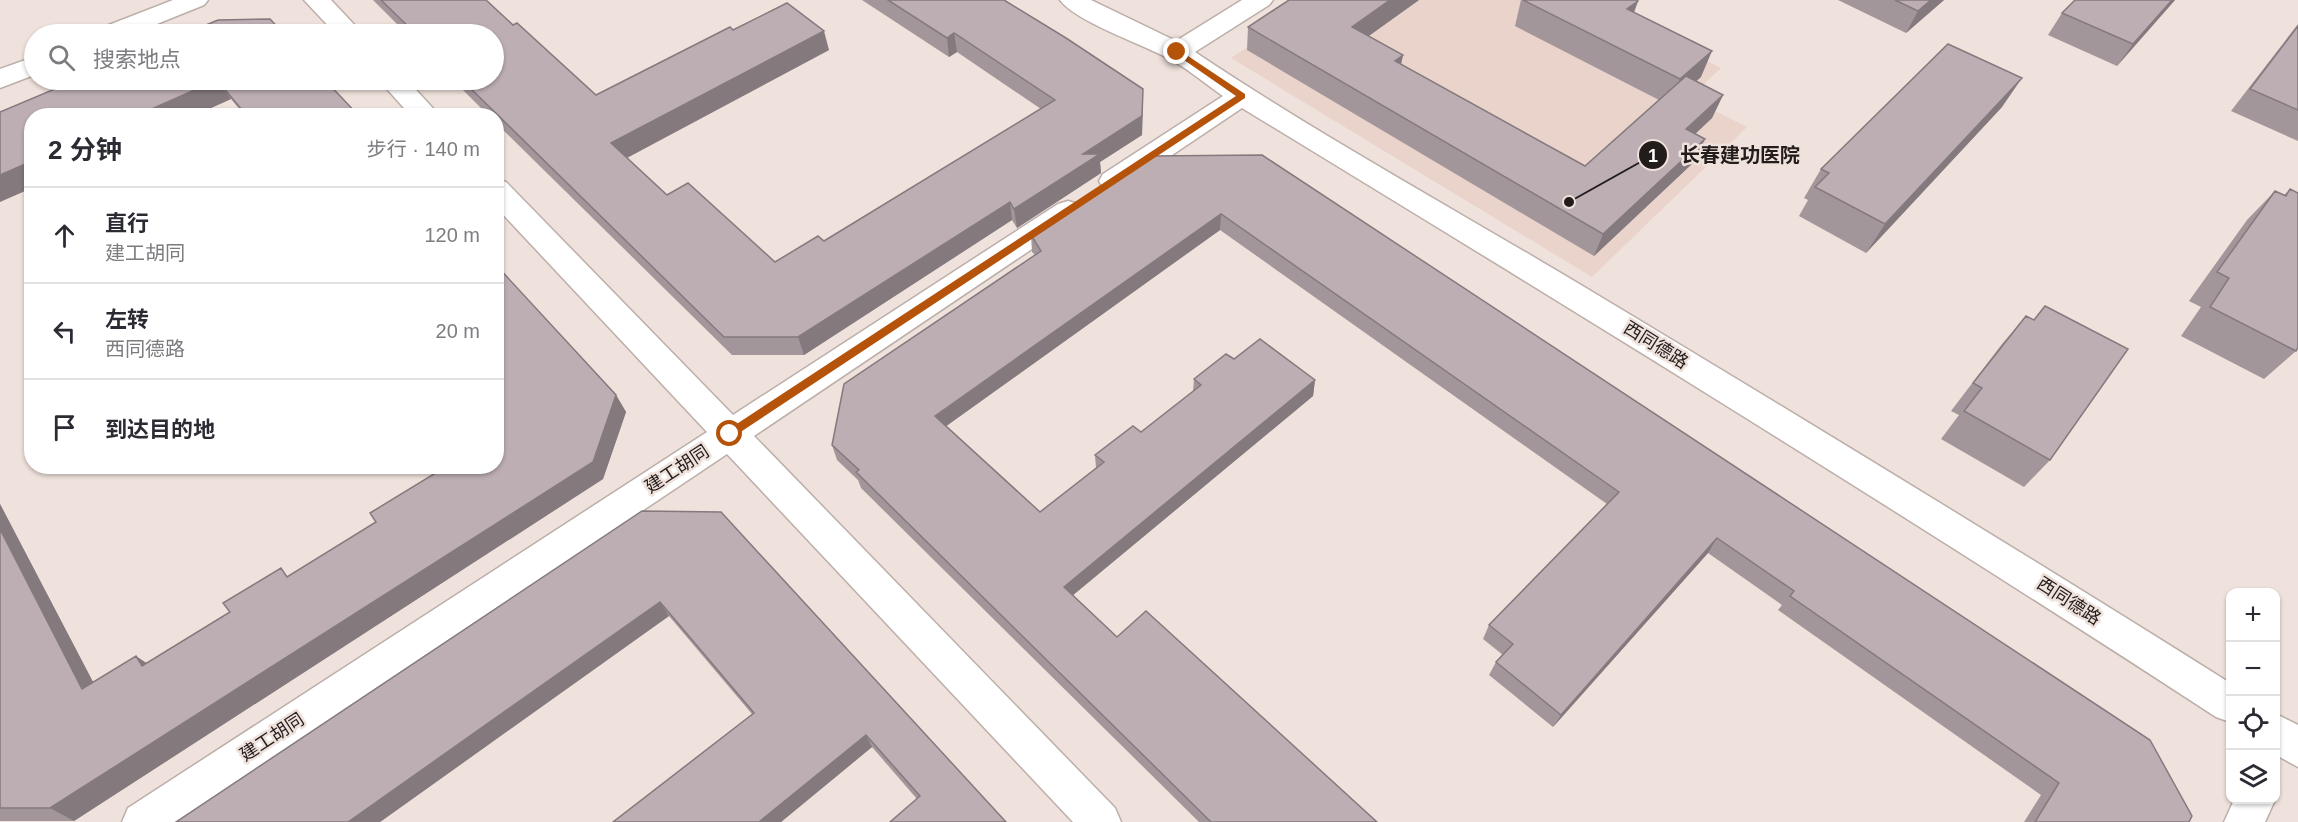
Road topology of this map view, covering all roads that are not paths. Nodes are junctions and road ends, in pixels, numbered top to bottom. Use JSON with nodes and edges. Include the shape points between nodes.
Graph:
{"nodes":[{"id":1,"x":195,"y":0,"type":"edge"},
{"id":2,"x":317,"y":0,"type":"edge"},
{"id":3,"x":1073,"y":0,"type":"edge"},
{"id":4,"x":1260,"y":0,"type":"edge"},
{"id":5,"x":135,"y":24,"type":"edge"},
{"id":6,"x":340,"y":24,"type":"edge"},
{"id":7,"x":1177,"y":52,"type":"junction"},
{"id":8,"x":24,"y":69,"type":"edge"},
{"id":9,"x":0,"y":79,"type":"edge"},
{"id":10,"x":402,"y":90,"type":"edge"},
{"id":11,"x":1242,"y":96,"type":"junction"},
{"id":12,"x":419,"y":108,"type":"edge"},
{"id":13,"x":504,"y":197,"type":"edge"},
{"id":14,"x":730,"y":434,"type":"junction"},
{"id":15,"x":2226,"y":701,"type":"edge"},
{"id":16,"x":2253,"y":804,"type":"edge"},
{"id":17,"x":142,"y":822,"type":"edge"},
{"id":18,"x":1101,"y":822,"type":"edge"},
{"id":19,"x":2244,"y":822,"type":"edge"}],
"edges":[{"from":1,"to":5,"type":"street"},
{"from":2,"to":6,"type":"street"},
{"from":3,"to":7,"type":"street","name":"西同德路"},
{"from":4,"to":7,"type":"street"},
{"from":7,"to":11,"type":"street","name":"西同德路"},
{"from":8,"to":9,"type":"street"},
{"from":10,"to":12,"type":"street"},
{"from":11,"to":14,"type":"street","name":"建工胡同"},
{"from":11,"to":15,"type":"street","name":"西同德路","via":[[1585,302]]},
{"from":13,"to":14,"type":"street"},
{"from":14,"to":17,"type":"street","name":"建工胡同"},
{"from":14,"to":18,"type":"street"},
{"from":16,"to":19,"type":"street"}]}
